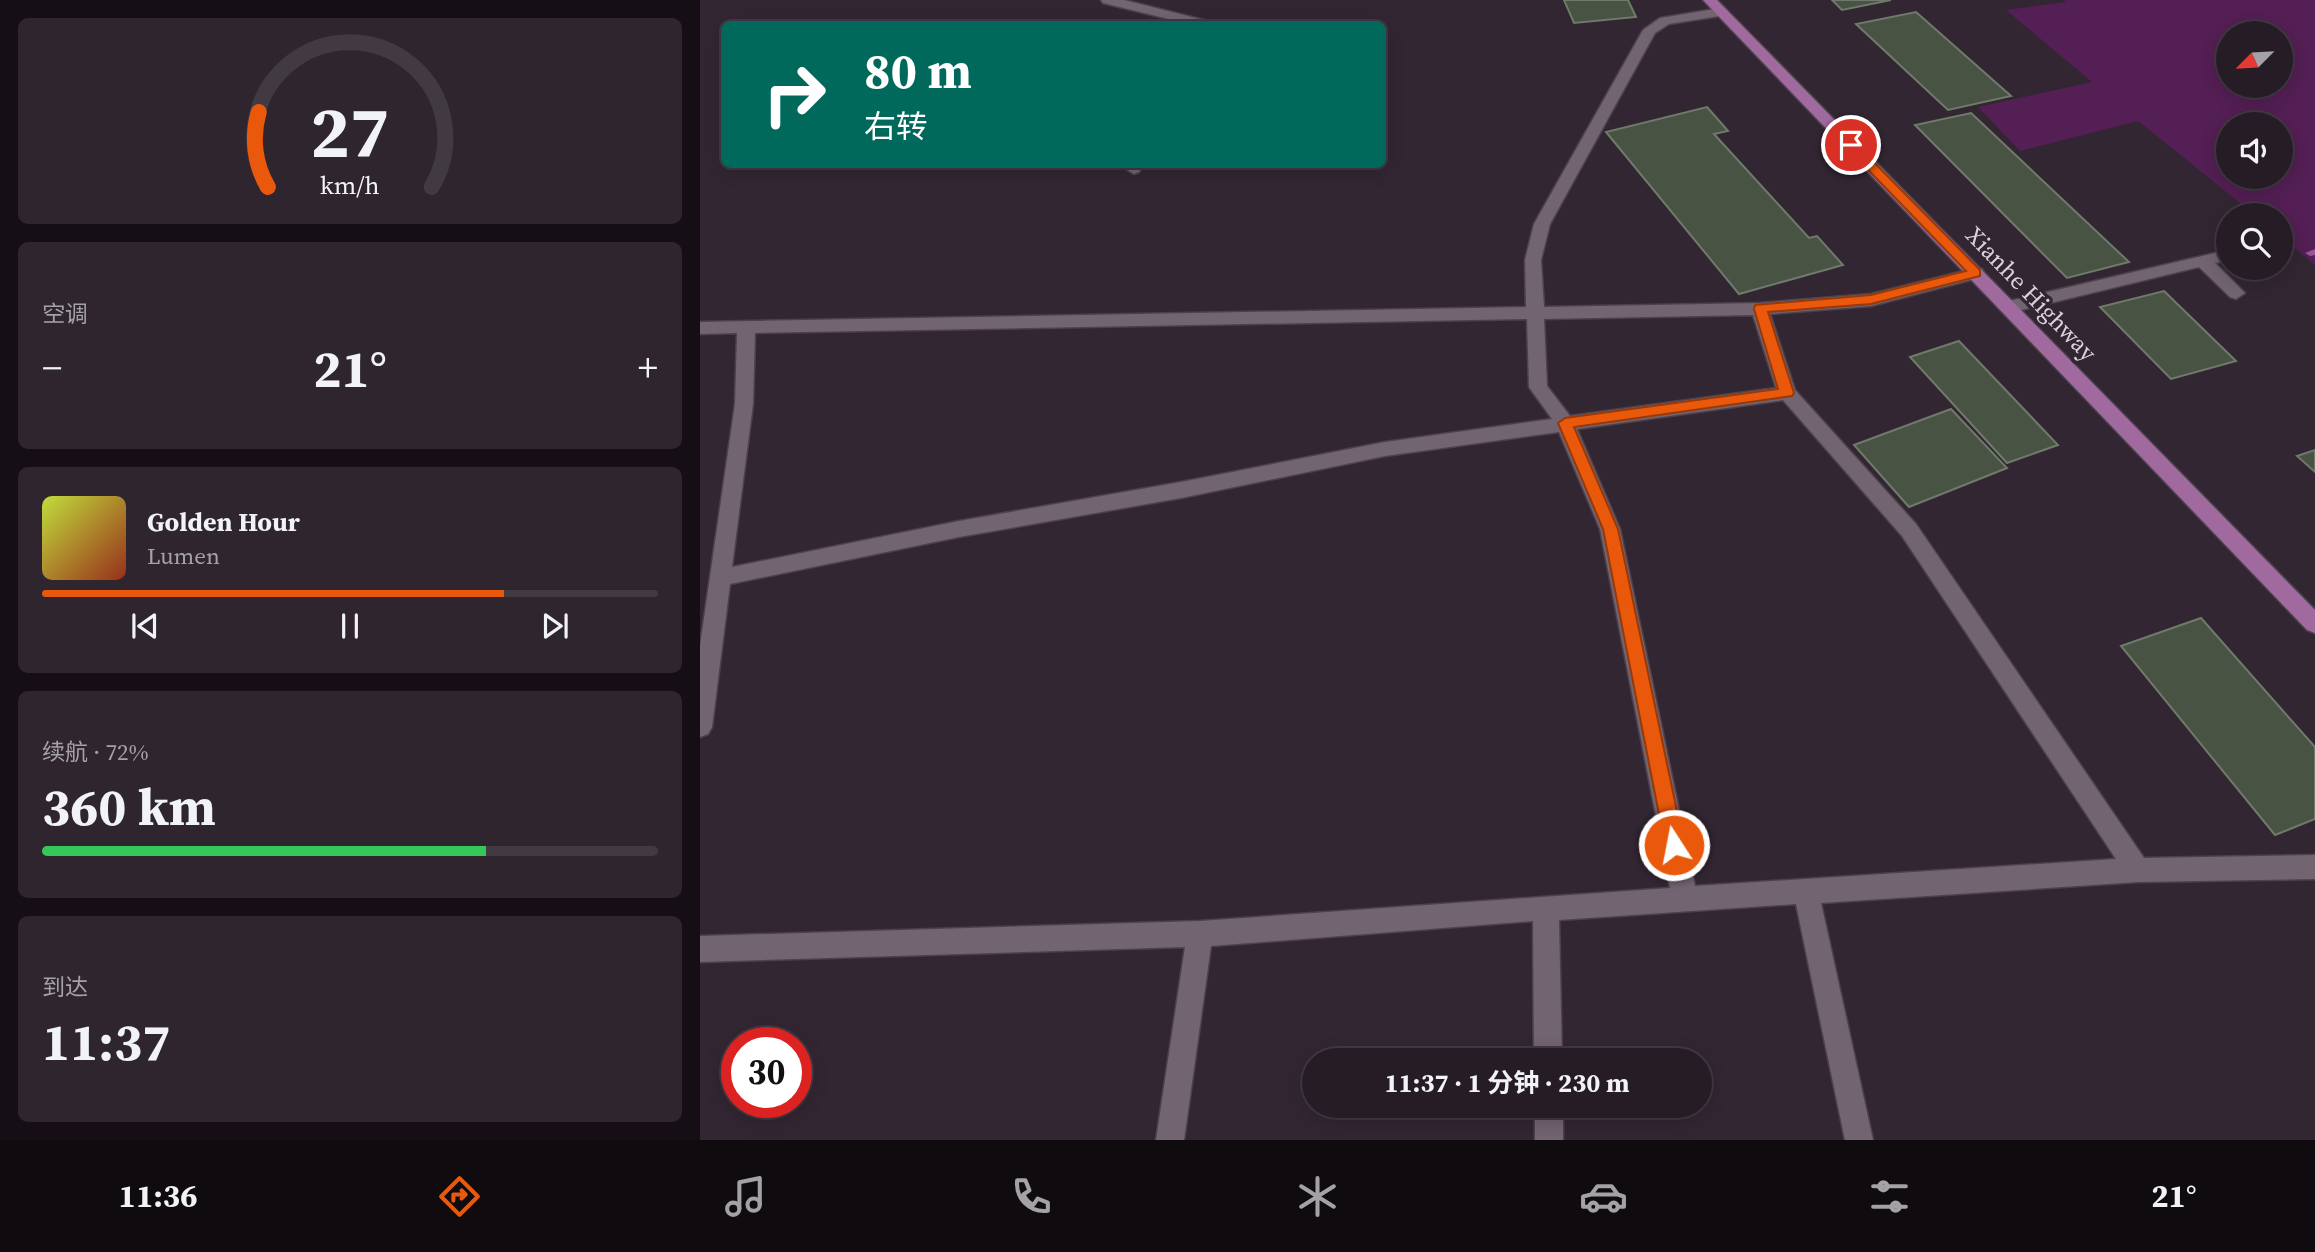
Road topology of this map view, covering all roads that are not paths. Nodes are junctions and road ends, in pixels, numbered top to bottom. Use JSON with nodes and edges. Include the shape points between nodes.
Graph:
{"nodes":[{"id":1,"x":1108,"y":0,"type":"edge"},
{"id":2,"x":1716,"y":6,"type":"edge"},
{"id":3,"x":1191,"y":21,"type":"edge"},
{"id":4,"x":2216,"y":258,"type":"edge"},
{"id":5,"x":2203,"y":261,"type":"junction"},
{"id":6,"x":1976,"y":273,"type":"junction"},
{"id":7,"x":2236,"y":293,"type":"dead end"},
{"id":8,"x":2009,"y":307,"type":"junction"},
{"id":9,"x":1760,"y":309,"type":"junction"},
{"id":10,"x":1533,"y":313,"type":"junction"},
{"id":11,"x":746,"y":326,"type":"junction"},
{"id":12,"x":700,"y":328,"type":"edge"},
{"id":13,"x":1787,"y":393,"type":"junction"},
{"id":14,"x":1565,"y":423,"type":"junction"},
{"id":15,"x":720,"y":578,"type":"junction"},
{"id":16,"x":2315,"y":624,"type":"edge"},
{"id":17,"x":700,"y":727,"type":"edge"},
{"id":18,"x":2315,"y":867,"type":"edge"},
{"id":19,"x":2137,"y":870,"type":"junction"},
{"id":20,"x":1806,"y":892,"type":"junction"},
{"id":21,"x":1685,"y":900,"type":"junction"},
{"id":22,"x":1546,"y":908,"type":"junction"},
{"id":23,"x":1200,"y":934,"type":"junction"},
{"id":24,"x":700,"y":949,"type":"edge"},
{"id":25,"x":1548,"y":1048,"type":"edge"},
{"id":26,"x":1549,"y":1118,"type":"edge"},
{"id":27,"x":1170,"y":1140,"type":"edge"},
{"id":28,"x":1549,"y":1140,"type":"edge"},
{"id":29,"x":1859,"y":1140,"type":"edge"}],
"edges":[{"from":1,"to":3,"type":"street"},
{"from":2,"to":6,"type":"main road","name":"Xianhe Highway"},
{"from":2,"to":10,"type":"street","via":[[1650,30],[1542,225],[1533,260]]},
{"from":4,"to":5,"type":"street"},
{"from":5,"to":7,"type":"street"},
{"from":5,"to":8,"type":"street"},
{"from":6,"to":8,"type":"main road","name":"Xianhe Highway"},
{"from":6,"to":9,"type":"street","via":[[1871,300]]},
{"from":8,"to":16,"type":"main road","name":"Xianhe Highway"},
{"from":9,"to":10,"type":"street"},
{"from":9,"to":13,"type":"street"},
{"from":10,"to":11,"type":"street"},
{"from":10,"to":14,"type":"street","via":[[1538,387]]},
{"from":11,"to":12,"type":"street"},
{"from":11,"to":15,"type":"street","via":[[744,404]]},
{"from":13,"to":14,"type":"street"},
{"from":13,"to":19,"type":"street","via":[[1909,530]]},
{"from":14,"to":15,"type":"street","via":[[1385,449]]},
{"from":14,"to":21,"type":"street","via":[[1611,529]]},
{"from":15,"to":17,"type":"street"},
{"from":18,"to":19,"type":"street"},
{"from":19,"to":20,"type":"street"},
{"from":20,"to":21,"type":"street"},
{"from":20,"to":29,"type":"street"},
{"from":21,"to":22,"type":"street"},
{"from":22,"to":23,"type":"street"},
{"from":22,"to":25,"type":"street"},
{"from":23,"to":24,"type":"street"},
{"from":23,"to":27,"type":"street"},
{"from":26,"to":28,"type":"street"}]}
